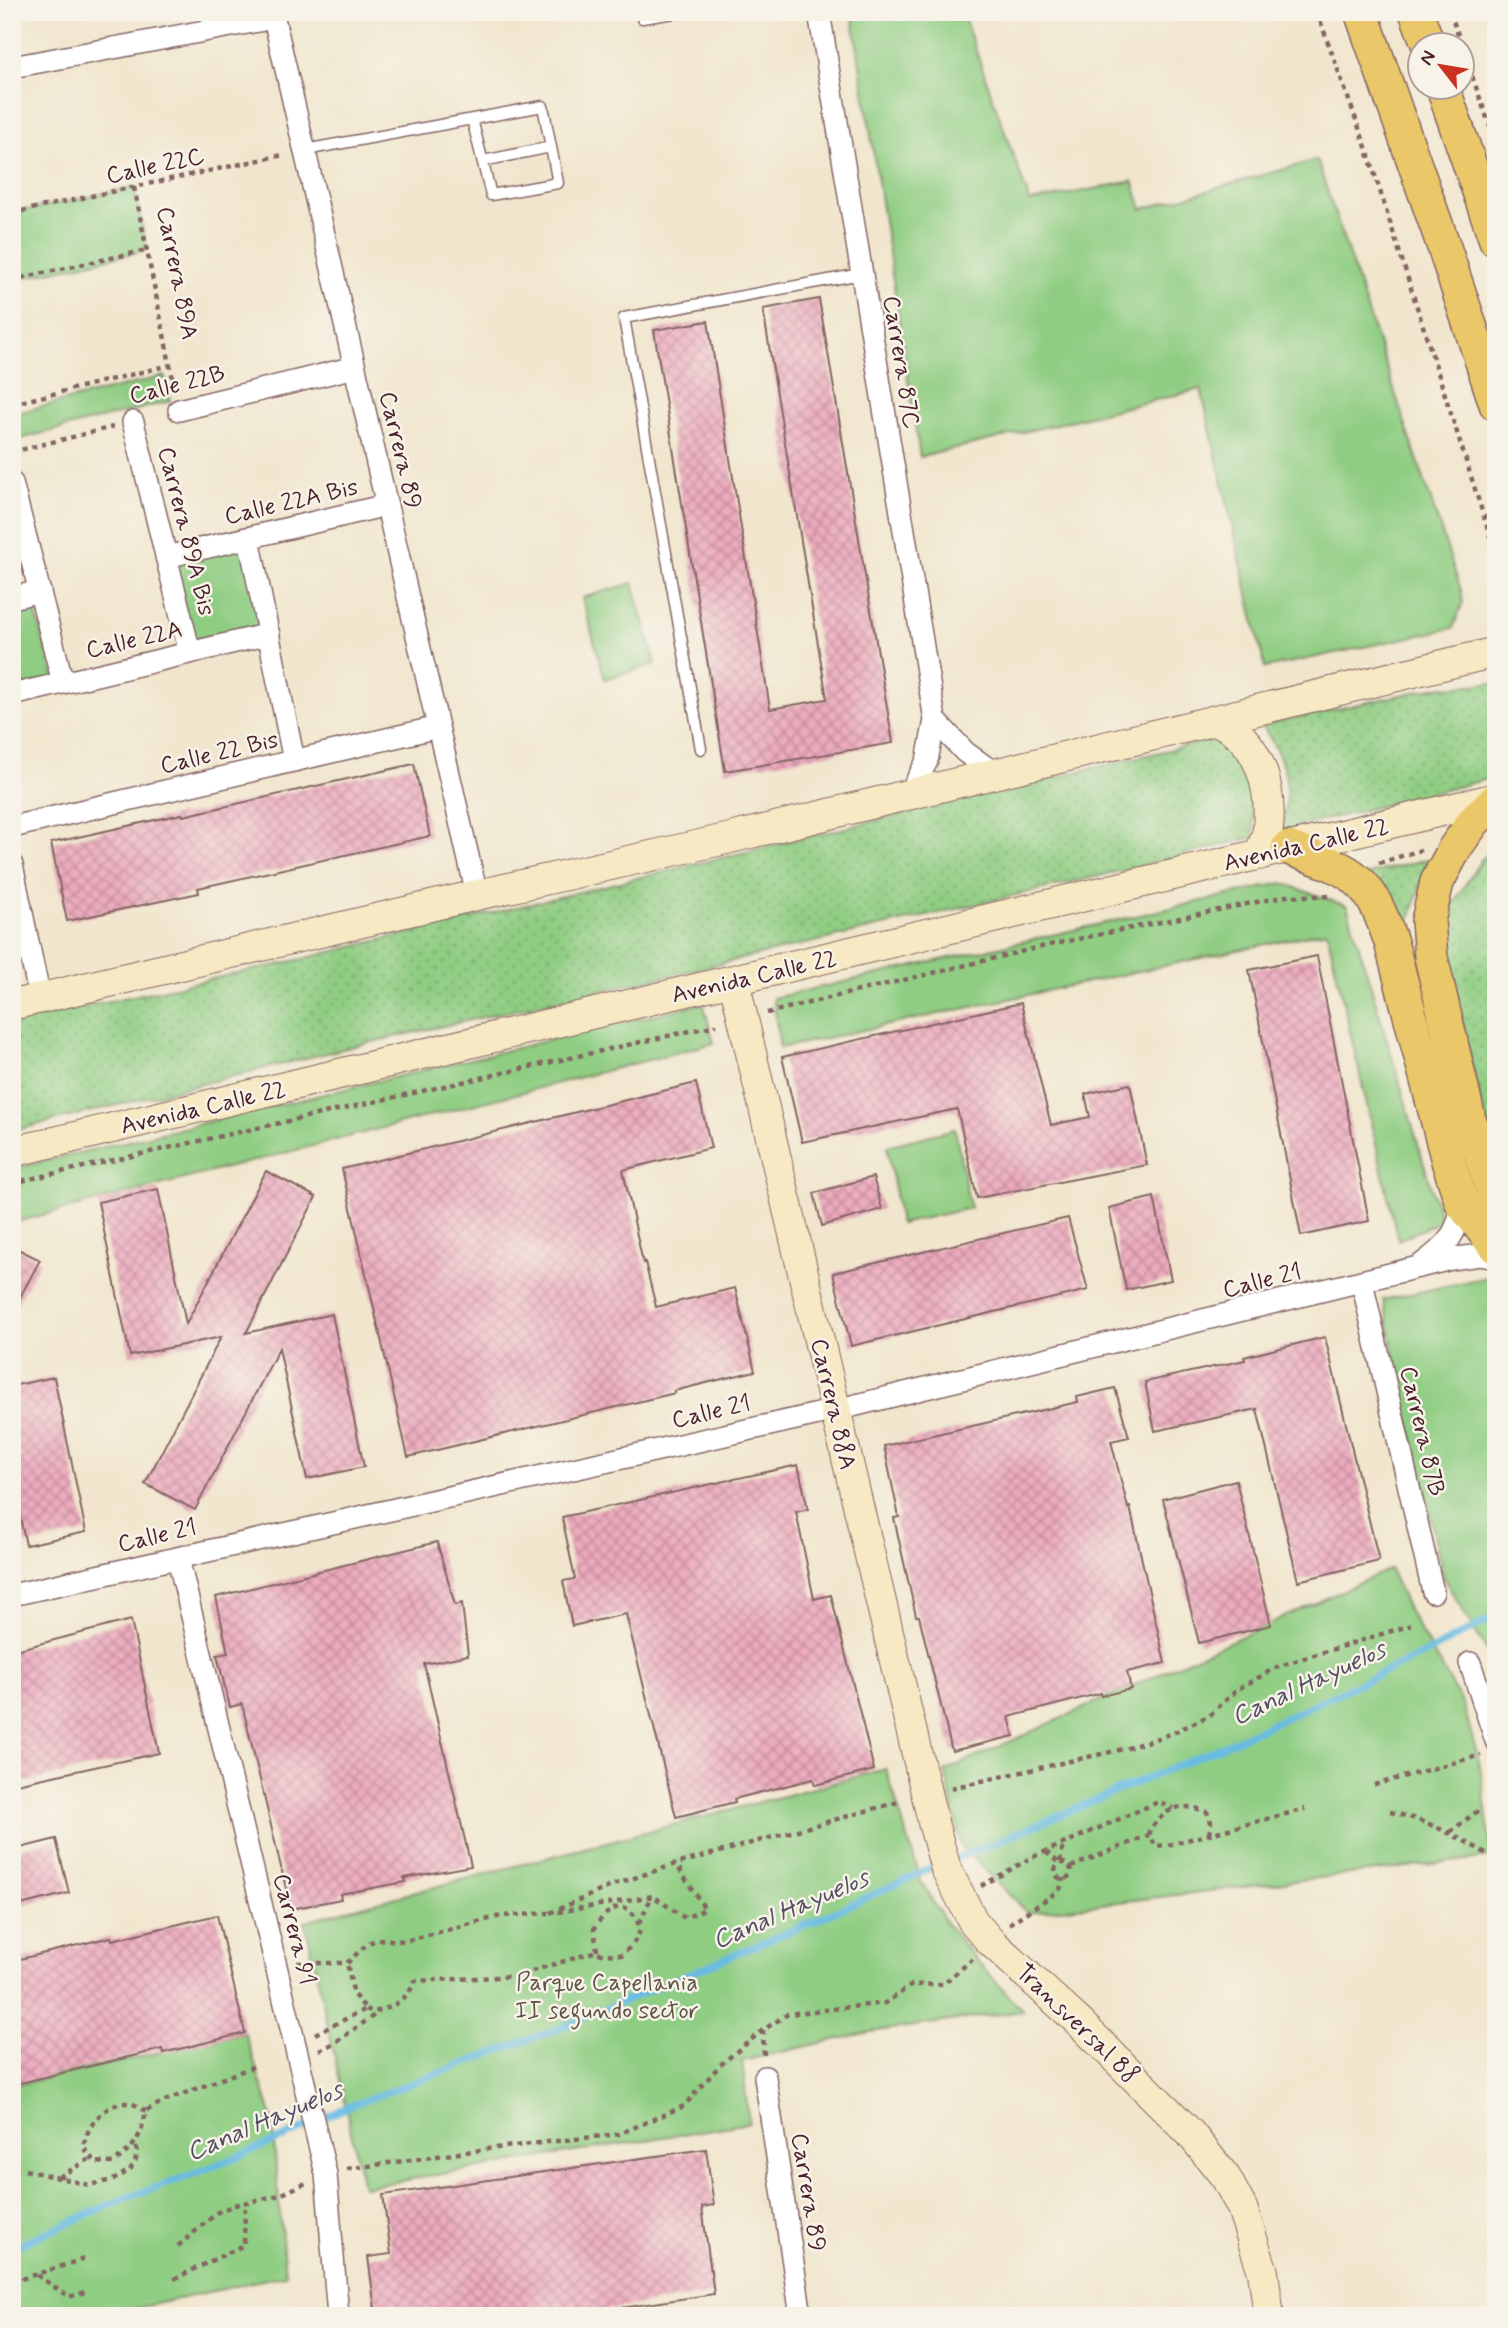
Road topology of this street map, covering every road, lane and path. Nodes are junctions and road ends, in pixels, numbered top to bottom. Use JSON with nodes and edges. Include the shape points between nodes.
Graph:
{"nodes":[{"id":1,"x":681,"y":12,"type":"edge"},
{"id":2,"x":819,"y":12,"type":"edge"},
{"id":3,"x":1317,"y":12,"type":"edge"},
{"id":4,"x":1362,"y":12,"type":"edge"},
{"id":5,"x":1416,"y":12,"type":"edge"},
{"id":6,"x":642,"y":18,"type":"dead end"},
{"id":7,"x":1424,"y":32,"type":"edge"},
{"id":8,"x":12,"y":67,"type":"edge"},
{"id":9,"x":1476,"y":87,"type":"edge"},
{"id":10,"x":1448,"y":102,"type":"edge"},
{"id":11,"x":472,"y":119,"type":"junction"},
{"id":12,"x":1496,"y":143,"type":"edge"},
{"id":13,"x":551,"y":147,"type":"junction"},
{"id":14,"x":305,"y":150,"type":"junction"},
{"id":15,"x":483,"y":161,"type":"junction"},
{"id":16,"x":134,"y":187,"type":"junction"},
{"id":17,"x":12,"y":213,"type":"edge"},
{"id":18,"x":1496,"y":240,"type":"edge"},
{"id":19,"x":147,"y":250,"type":"junction"},
{"id":20,"x":861,"y":274,"type":"junction"},
{"id":21,"x":12,"y":280,"type":"edge"},
{"id":22,"x":170,"y":365,"type":"junction"},
{"id":23,"x":355,"y":367,"type":"junction"},
{"id":24,"x":12,"y":404,"type":"edge"},
{"id":25,"x":1496,"y":404,"type":"edge"},
{"id":26,"x":179,"y":411,"type":"joint"},
{"id":27,"x":133,"y":422,"type":"joint"},
{"id":28,"x":12,"y":452,"type":"edge"},
{"id":29,"x":12,"y":483,"type":"edge"},
{"id":30,"x":387,"y":505,"type":"junction"},
{"id":31,"x":249,"y":538,"type":"junction"},
{"id":32,"x":1496,"y":555,"type":"edge"},
{"id":33,"x":166,"y":557,"type":"junction"},
{"id":34,"x":40,"y":591,"type":"junction"},
{"id":35,"x":12,"y":598,"type":"edge"},
{"id":36,"x":269,"y":634,"type":"junction"},
{"id":37,"x":1496,"y":652,"type":"edge"},
{"id":38,"x":190,"y":653,"type":"junction"},
{"id":39,"x":63,"y":683,"type":"junction"},
{"id":40,"x":12,"y":695,"type":"edge"},
{"id":41,"x":935,"y":720,"type":"junction"},
{"id":42,"x":1217,"y":721,"type":"junction"},
{"id":43,"x":438,"y":727,"type":"junction"},
{"id":44,"x":701,"y":749,"type":"dead end"},
{"id":45,"x":294,"y":761,"type":"junction"},
{"id":46,"x":996,"y":774,"type":"junction"},
{"id":47,"x":909,"y":795,"type":"junction"},
{"id":48,"x":1496,"y":799,"type":"edge"},
{"id":49,"x":12,"y":827,"type":"edge"},
{"id":50,"x":1273,"y":852,"type":"junction"},
{"id":51,"x":12,"y":865,"type":"edge"},
{"id":52,"x":477,"y":895,"type":"junction"},
{"id":53,"x":734,"y":981,"type":"junction"},
{"id":54,"x":26,"y":1002,"type":"edge"},
{"id":55,"x":12,"y":1152,"type":"edge"},
{"id":56,"x":1496,"y":1200,"type":"edge"},
{"id":57,"x":1462,"y":1203,"type":"junction"},
{"id":58,"x":1496,"y":1247,"type":"edge"},
{"id":59,"x":1496,"y":1258,"type":"edge"},
{"id":60,"x":1418,"y":1268,"type":"junction"},
{"id":61,"x":1362,"y":1282,"type":"junction"},
{"id":62,"x":836,"y":1410,"type":"junction"},
{"id":63,"x":178,"y":1558,"type":"junction"},
{"id":64,"x":1433,"y":1592,"type":"dead end"},
{"id":65,"x":12,"y":1595,"type":"edge"},
{"id":66,"x":1411,"y":1625,"type":"dead end"},
{"id":67,"x":1469,"y":1663,"type":"dead end"},
{"id":68,"x":1490,"y":1748,"type":"edge"},
{"id":69,"x":1374,"y":1785,"type":"dead end"},
{"id":70,"x":926,"y":1794,"type":"junction"},
{"id":71,"x":1173,"y":1808,"type":"junction"},
{"id":72,"x":1306,"y":1809,"type":"dead end"},
{"id":73,"x":1479,"y":1811,"type":"dead end"},
{"id":74,"x":1390,"y":1812,"type":"dead end"},
{"id":75,"x":934,"y":1826,"type":"joint"},
{"id":76,"x":1450,"y":1832,"type":"junction"},
{"id":77,"x":1209,"y":1834,"type":"junction"},
{"id":78,"x":1149,"y":1835,"type":"junction"},
{"id":79,"x":1063,"y":1845,"type":"junction"},
{"id":80,"x":1046,"y":1852,"type":"junction"},
{"id":81,"x":1487,"y":1854,"type":"dead end"},
{"id":82,"x":676,"y":1864,"type":"junction"},
{"id":83,"x":1060,"y":1864,"type":"junction"},
{"id":84,"x":1071,"y":1867,"type":"junction"},
{"id":85,"x":1063,"y":1878,"type":"junction"},
{"id":86,"x":653,"y":1896,"type":"junction"},
{"id":87,"x":961,"y":1901,"type":"junction"},
{"id":88,"x":550,"y":1913,"type":"junction"},
{"id":89,"x":639,"y":1924,"type":"junction"},
{"id":90,"x":989,"y":1940,"type":"junction"},
{"id":91,"x":597,"y":1951,"type":"junction"},
{"id":92,"x":275,"y":1961,"type":"junction"},
{"id":93,"x":347,"y":1963,"type":"junction"},
{"id":94,"x":366,"y":2009,"type":"junction"},
{"id":95,"x":381,"y":2011,"type":"junction"},
{"id":96,"x":297,"y":2050,"type":"junction"},
{"id":97,"x":255,"y":2066,"type":"dead end"},
{"id":98,"x":765,"y":2077,"type":"dead end"},
{"id":99,"x":146,"y":2111,"type":"junction"},
{"id":100,"x":138,"y":2138,"type":"junction"},
{"id":101,"x":91,"y":2158,"type":"junction"},
{"id":102,"x":25,"y":2170,"type":"dead end"},
{"id":103,"x":326,"y":2174,"type":"junction"},
{"id":104,"x":60,"y":2177,"type":"junction"},
{"id":105,"x":245,"y":2203,"type":"junction"},
{"id":106,"x":178,"y":2246,"type":"dead end"},
{"id":107,"x":88,"y":2258,"type":"dead end"},
{"id":108,"x":36,"y":2274,"type":"junction"},
{"id":109,"x":174,"y":2279,"type":"dead end"},
{"id":110,"x":12,"y":2282,"type":"edge"},
{"id":111,"x":88,"y":2291,"type":"dead end"},
{"id":112,"x":338,"y":2316,"type":"edge"},
{"id":113,"x":801,"y":2316,"type":"edge"},
{"id":114,"x":1269,"y":2316,"type":"edge"}],
"edges":[{"from":1,"to":6,"type":"lane"},
{"from":2,"to":20,"type":"street","name":"Carrera 87C"},
{"from":3,"to":32,"type":"path","via":[[1367,150]]},
{"from":4,"to":25,"type":"main road"},
{"from":5,"to":7,"type":"main road"},
{"from":8,"to":14,"type":"street","name":"Carrera 89","via":[[274,18]]},
{"from":9,"to":12,"type":"path"},
{"from":10,"to":18,"type":"main road"},
{"from":11,"to":13,"type":"lane","via":[[543,106]]},
{"from":11,"to":14,"type":"lane"},
{"from":11,"to":15,"type":"lane"},
{"from":13,"to":15,"type":"lane"},
{"from":13,"to":15,"type":"lane","via":[[558,183],[491,195]]},
{"from":14,"to":16,"type":"path","name":"Calle 22C"},
{"from":14,"to":23,"type":"street","name":"Carrera 89"},
{"from":16,"to":17,"type":"path","name":"Calle 22C"},
{"from":16,"to":19,"type":"path","name":"Carrera 89A"},
{"from":19,"to":21,"type":"path"},
{"from":19,"to":22,"type":"path","name":"Carrera 89A"},
{"from":20,"to":41,"type":"street","name":"Carrera 87C"},
{"from":20,"to":44,"type":"lane","via":[[624,318]]},
{"from":22,"to":24,"type":"path"},
{"from":22,"to":26,"type":"path","name":"Carrera 89A"},
{"from":23,"to":26,"type":"street","name":"Calle 22B"},
{"from":23,"to":30,"type":"street","name":"Carrera 89"},
{"from":27,"to":28,"type":"path","name":"Calle 22B"},
{"from":27,"to":33,"type":"street","name":"Carrera 89A Bis"},
{"from":29,"to":34,"type":"street"},
{"from":30,"to":31,"type":"street","name":"Calle 22A Bis"},
{"from":30,"to":43,"type":"street","name":"Carrera 89"},
{"from":31,"to":33,"type":"street","name":"Calle 22A Bis"},
{"from":31,"to":36,"type":"street"},
{"from":33,"to":38,"type":"street","name":"Carrera 89A Bis"},
{"from":34,"to":35,"type":"street"},
{"from":34,"to":39,"type":"street"},
{"from":36,"to":38,"type":"street","name":"Calle 22A"},
{"from":36,"to":45,"type":"street"},
{"from":37,"to":42,"type":"main road"},
{"from":38,"to":39,"type":"street","name":"Calle 22A"},
{"from":39,"to":40,"type":"street","name":"Calle 22A"},
{"from":41,"to":46,"type":"street","via":[[965,752]]},
{"from":41,"to":47,"type":"street","name":"Carrera 87C","via":[[928,761]]},
{"from":42,"to":46,"type":"main road"},
{"from":42,"to":50,"type":"main road","via":[[1245,741],[1266,778]]},
{"from":43,"to":45,"type":"street","name":"Calle 22 Bis"},
{"from":43,"to":52,"type":"street","name":"Carrera 89"},
{"from":45,"to":49,"type":"street","name":"Calle 22 Bis"},
{"from":46,"to":47,"type":"main road"},
{"from":47,"to":52,"type":"main road"},
{"from":48,"to":50,"type":"main road","name":"Avenida Calle 22"},
{"from":48,"to":56,"type":"main road","via":[[1455,848],[1437,882],[1428,921],[1431,957],[1469,1119]]},
{"from":50,"to":53,"type":"main road","name":"Avenida Calle 22"},
{"from":50,"to":57,"type":"main road","via":[[1332,864],[1352,875],[1367,888],[1381,913]]},
{"from":51,"to":54,"type":"street"},
{"from":52,"to":54,"type":"main road"},
{"from":53,"to":55,"type":"main road","name":"Avenida Calle 22"},
{"from":53,"to":62,"type":"main road","name":"Carrera 88A"},
{"from":57,"to":58,"type":"main road"},
{"from":57,"to":60,"type":"street","name":"Calle 21","via":[[1459,1224],[1449,1239]]},
{"from":59,"to":60,"type":"street","name":"Calle 21","via":[[1480,1255]]},
{"from":60,"to":61,"type":"street","name":"Calle 21"},
{"from":61,"to":62,"type":"street","name":"Calle 21"},
{"from":61,"to":64,"type":"street","name":"Carrera 87B"},
{"from":62,"to":63,"type":"street","name":"Calle 21"},
{"from":62,"to":70,"type":"main road","name":"Carrera 88A"},
{"from":63,"to":65,"type":"street","name":"Calle 21"},
{"from":63,"to":92,"type":"street","name":"Carrera 91"},
{"from":66,"to":70,"type":"path","via":[[1279,1667],[1238,1689],[1210,1715],[1173,1733],[1128,1748]]},
{"from":67,"to":68,"type":"street"},
{"from":68,"to":69,"type":"path"},
{"from":70,"to":75,"type":"main road","name":"Carrera 88A"},
{"from":70,"to":82,"type":"path"},
{"from":71,"to":77,"type":"path","via":[[1192,1806],[1207,1812]]},
{"from":71,"to":78,"type":"path","via":[[1158,1818]]},
{"from":71,"to":79,"type":"path","via":[[1158,1802]]},
{"from":72,"to":77,"type":"path"},
{"from":73,"to":76,"type":"path"},
{"from":74,"to":76,"type":"path"},
{"from":75,"to":87,"type":"main road","name":"Transversal 88"},
{"from":76,"to":81,"type":"path"},
{"from":77,"to":78,"type":"path","via":[[1155,1846]]},
{"from":78,"to":84,"type":"path"},
{"from":79,"to":80,"type":"path"},
{"from":79,"to":83,"type":"path"},
{"from":80,"to":83,"type":"path"},
{"from":80,"to":87,"type":"path"},
{"from":82,"to":86,"type":"path","via":[[705,1909],[685,1918]]},
{"from":82,"to":88,"type":"path"},
{"from":83,"to":84,"type":"path"},
{"from":83,"to":85,"type":"path","via":[[1054,1871]]},
{"from":84,"to":85,"type":"path","via":[[1070,1875]]},
{"from":85,"to":90,"type":"path","via":[[1057,1892]]},
{"from":86,"to":88,"type":"path"},
{"from":86,"to":89,"type":"path"},
{"from":87,"to":90,"type":"main road","name":"Transversal 88"},
{"from":88,"to":93,"type":"path","via":[[501,1916],[405,1941],[377,1939]]},
{"from":89,"to":91,"type":"path","via":[[632,1946],[622,1955]]},
{"from":89,"to":91,"type":"path","via":[[623,1907],[605,1913],[594,1929]]},
{"from":90,"to":103,"type":"path","via":[[943,1984],[912,1985],[886,2003],[788,2014],[719,2066],[684,2106],[619,2134]]},
{"from":90,"to":114,"type":"main road","name":"Transversal 88","via":[[1190,2133],[1226,2178],[1242,2208],[1263,2272]]},
{"from":91,"to":95,"type":"path","via":[[516,1976],[415,1981],[401,2000]]},
{"from":92,"to":93,"type":"path"},
{"from":92,"to":96,"type":"street","name":"Carrera 91"},
{"from":93,"to":94,"type":"path","via":[[354,1994]]},
{"from":94,"to":95,"type":"path"},
{"from":94,"to":96,"type":"path"},
{"from":95,"to":96,"type":"path","via":[[333,2044]]},
{"from":96,"to":103,"type":"street","name":"Carrera 91"},
{"from":97,"to":99,"type":"path"},
{"from":98,"to":113,"type":"street","name":"Carrera 89"},
{"from":99,"to":100,"type":"path"},
{"from":99,"to":101,"type":"path","via":[[131,2103],[97,2117],[83,2147]]},
{"from":100,"to":101,"type":"path","via":[[113,2163]]},
{"from":100,"to":104,"type":"path","via":[[136,2160],[130,2170],[113,2180],[89,2185]]},
{"from":101,"to":104,"type":"path"},
{"from":102,"to":104,"type":"path"},
{"from":103,"to":105,"type":"path","via":[[280,2195]]},
{"from":103,"to":112,"type":"street","name":"Carrera 91"},
{"from":105,"to":106,"type":"path","via":[[218,2212]]},
{"from":105,"to":109,"type":"path","via":[[244,2245]]},
{"from":107,"to":108,"type":"path"},
{"from":108,"to":110,"type":"path"},
{"from":108,"to":111,"type":"path","via":[[69,2297]]}]}
